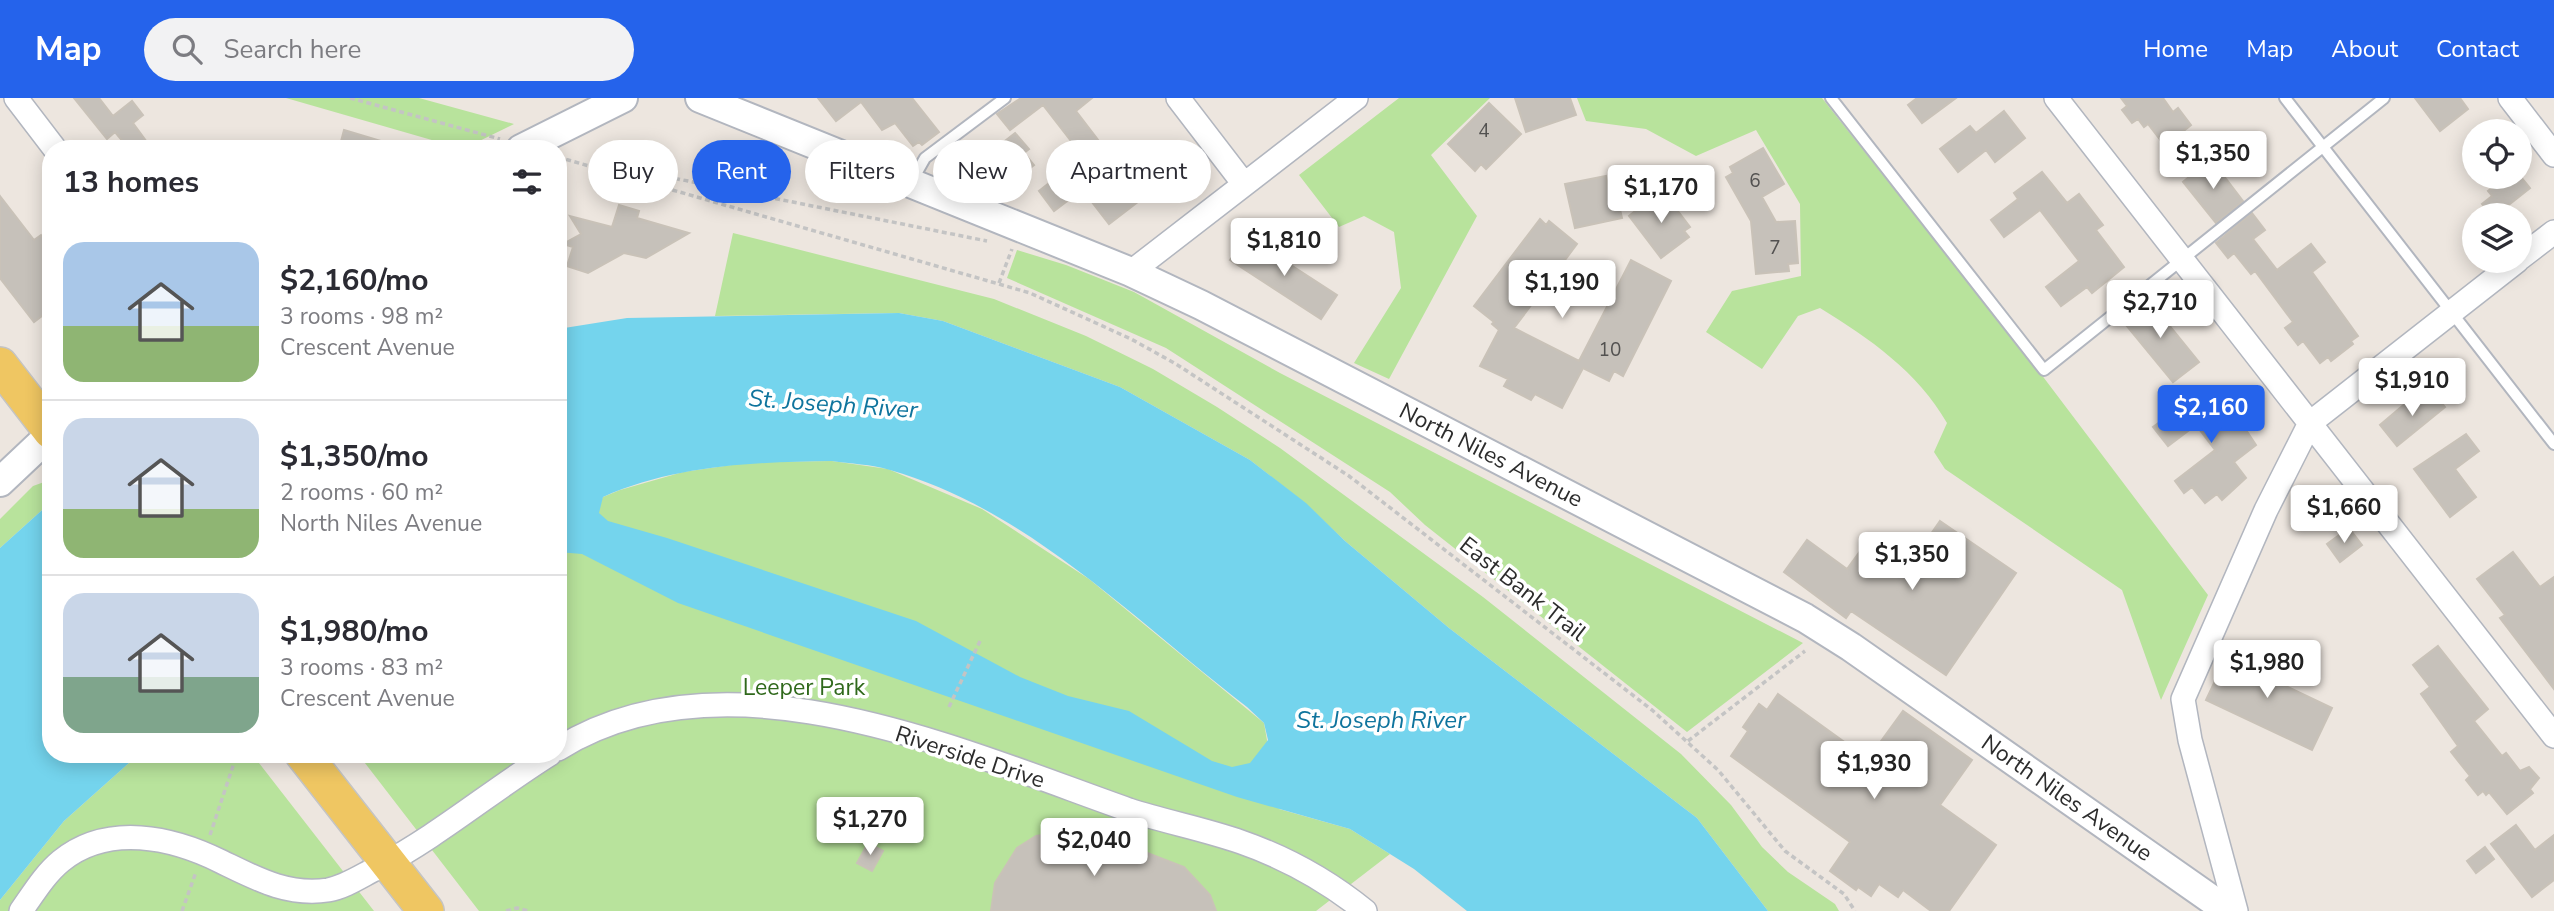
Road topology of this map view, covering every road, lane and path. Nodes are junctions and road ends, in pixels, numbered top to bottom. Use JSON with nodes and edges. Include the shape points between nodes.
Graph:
{"nodes":[{"id":1,"x":16,"y":98,"type":"edge"},
{"id":2,"x":350,"y":98,"type":"edge"},
{"id":3,"x":623,"y":98,"type":"edge"},
{"id":4,"x":700,"y":98,"type":"edge"},
{"id":5,"x":1178,"y":98,"type":"edge"},
{"id":6,"x":1356,"y":98,"type":"edge"},
{"id":7,"x":1831,"y":98,"type":"edge"},
{"id":8,"x":2056,"y":98,"type":"edge"},
{"id":9,"x":2285,"y":98,"type":"edge"},
{"id":10,"x":2384,"y":98,"type":"edge"},
{"id":11,"x":2510,"y":98,"type":"edge"},
{"id":12,"x":998,"y":100,"type":"edge"},
{"id":13,"x":48,"y":140,"type":"edge"},
{"id":14,"x":496,"y":140,"type":"edge"},
{"id":15,"x":525,"y":140,"type":"edge"},
{"id":16,"x":805,"y":141,"type":"edge"},
{"id":17,"x":2323,"y":146,"type":"junction"},
{"id":18,"x":2554,"y":155,"type":"edge"},
{"id":19,"x":567,"y":160,"type":"edge"},
{"id":20,"x":919,"y":163,"type":"edge"},
{"id":21,"x":588,"y":166,"type":"edge"},
{"id":22,"x":678,"y":179,"type":"edge"},
{"id":23,"x":1244,"y":184,"type":"junction"},
{"id":24,"x":919,"y":187,"type":"edge"},
{"id":25,"x":678,"y":191,"type":"edge"},
{"id":26,"x":2554,"y":232,"type":"edge"},
{"id":27,"x":994,"y":242,"type":"dead end"},
{"id":28,"x":1014,"y":243,"type":"dead end"},
{"id":29,"x":2532,"y":250,"type":"edge"},
{"id":30,"x":2181,"y":259,"type":"junction"},
{"id":31,"x":1130,"y":272,"type":"junction"},
{"id":32,"x":2502,"y":273,"type":"edge"},
{"id":33,"x":999,"y":283,"type":"junction"},
{"id":34,"x":2451,"y":312,"type":"junction"},
{"id":35,"x":0,"y":365,"type":"edge"},
{"id":36,"x":42,"y":420,"type":"edge"},
{"id":37,"x":2310,"y":423,"type":"junction"},
{"id":38,"x":42,"y":441,"type":"edge"},
{"id":39,"x":2554,"y":444,"type":"edge"},
{"id":40,"x":0,"y":482,"type":"edge"},
{"id":41,"x":980,"y":641,"type":"dead end"},
{"id":42,"x":1805,"y":650,"type":"dead end"},
{"id":43,"x":949,"y":707,"type":"dead end"},
{"id":44,"x":2554,"y":736,"type":"edge"},
{"id":45,"x":1688,"y":741,"type":"junction"},
{"id":46,"x":567,"y":745,"type":"edge"},
{"id":47,"x":310,"y":763,"type":"edge"},
{"id":48,"x":537,"y":763,"type":"edge"},
{"id":49,"x":388,"y":862,"type":"junction"},
{"id":50,"x":22,"y":911,"type":"edge"},
{"id":51,"x":426,"y":911,"type":"edge"},
{"id":52,"x":506,"y":911,"type":"edge"},
{"id":53,"x":528,"y":911,"type":"edge"},
{"id":54,"x":1365,"y":911,"type":"edge"},
{"id":55,"x":1855,"y":911,"type":"edge"},
{"id":56,"x":2228,"y":911,"type":"edge"},
{"id":57,"x":2236,"y":911,"type":"edge"}],
"edges":[{"from":1,"to":13,"type":"street"},
{"from":2,"to":14,"type":"path"},
{"from":3,"to":15,"type":"street"},
{"from":4,"to":16,"type":"street","name":"North Niles Avenue"},
{"from":5,"to":23,"type":"street"},
{"from":6,"to":23,"type":"street"},
{"from":7,"to":30,"type":"lane","via":[[2044,370]]},
{"from":8,"to":30,"type":"street"},
{"from":9,"to":17,"type":"lane"},
{"from":10,"to":17,"type":"lane"},
{"from":11,"to":18,"type":"street"},
{"from":12,"to":20,"type":"lane"},
{"from":17,"to":30,"type":"lane"},
{"from":17,"to":34,"type":"lane"},
{"from":19,"to":21,"type":"path","name":"East Bank Trail"},
{"from":22,"to":27,"type":"path"},
{"from":23,"to":31,"type":"street"},
{"from":24,"to":31,"type":"street","name":"North Niles Avenue"},
{"from":25,"to":33,"type":"path","name":"East Bank Trail"},
{"from":26,"to":29,"type":"street"},
{"from":28,"to":33,"type":"path"},
{"from":30,"to":37,"type":"street"},
{"from":31,"to":56,"type":"street","name":"North Niles Avenue","via":[[1805,618]]},
{"from":32,"to":34,"type":"street"},
{"from":33,"to":45,"type":"path","name":"East Bank Trail","via":[[1131,339],[1349,475]]},
{"from":34,"to":37,"type":"street"},
{"from":34,"to":39,"type":"lane"},
{"from":35,"to":36,"type":"main road"},
{"from":37,"to":44,"type":"street"},
{"from":37,"to":57,"type":"street","via":[[2271,499],[2183,699]]},
{"from":38,"to":40,"type":"street"},
{"from":41,"to":43,"type":"path"},
{"from":42,"to":45,"type":"path"},
{"from":45,"to":55,"type":"path","name":"East Bank Trail","via":[[1785,850],[1844,894]]},
{"from":46,"to":54,"type":"street","name":"Riverside Drive","via":[[611,723],[693,705],[788,709],[836,718],[935,742],[1141,814],[1241,842],[1310,872]]},
{"from":47,"to":49,"type":"main road"},
{"from":48,"to":49,"type":"street","via":[[422,844]]},
{"from":49,"to":50,"type":"street","via":[[332,889],[308,892],[268,884],[188,847],[150,838],[99,841],[60,862]]},
{"from":49,"to":51,"type":"main road"},
{"from":52,"to":53,"type":"path"}]}
